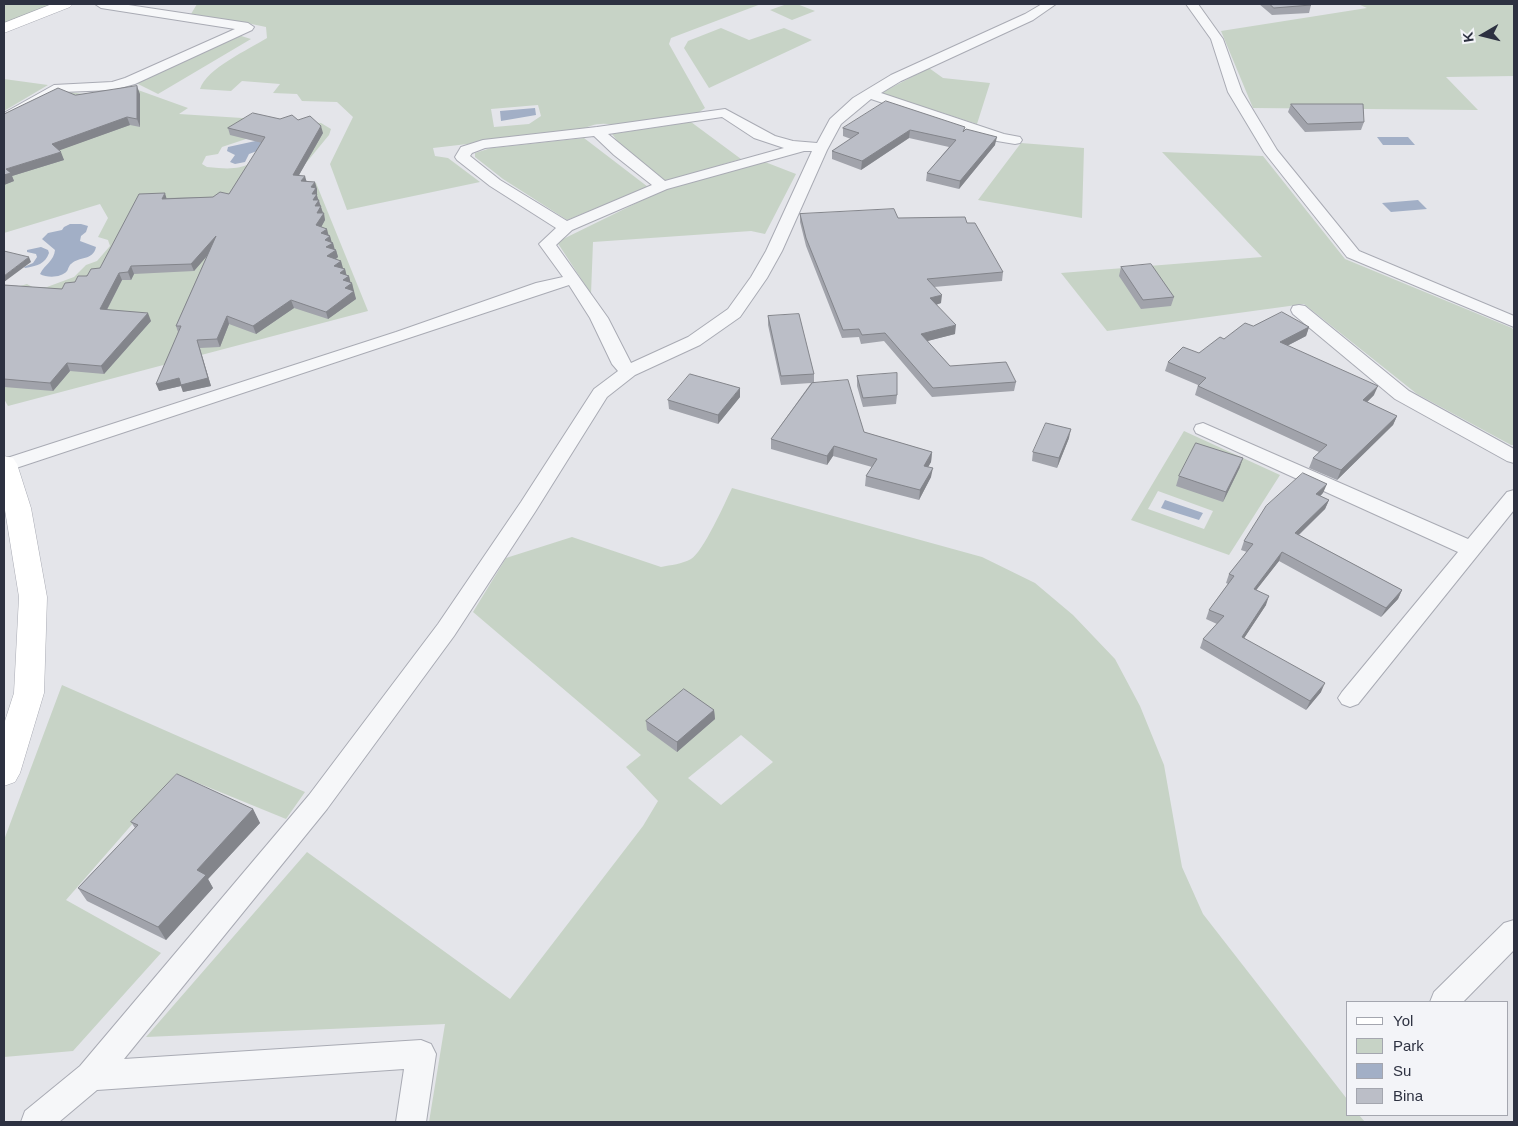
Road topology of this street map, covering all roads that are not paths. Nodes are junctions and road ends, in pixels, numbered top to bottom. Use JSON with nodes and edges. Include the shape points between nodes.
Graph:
{"nodes":[{"id":1,"x":65,"y":4,"type":"edge"},
{"id":2,"x":101,"y":4,"type":"edge"},
{"id":3,"x":1050,"y":4,"type":"edge"},
{"id":4,"x":1192,"y":4,"type":"edge"},
{"id":5,"x":4,"y":28,"type":"edge"},
{"id":6,"x":871,"y":94,"type":"junction"},
{"id":7,"x":4,"y":118,"type":"edge"},
{"id":8,"x":597,"y":131,"type":"junction"},
{"id":9,"x":1015,"y":140,"type":"dead end"},
{"id":10,"x":812,"y":148,"type":"junction"},
{"id":11,"x":662,"y":186,"type":"junction"},
{"id":12,"x":566,"y":227,"type":"junction"},
{"id":13,"x":573,"y":279,"type":"junction"},
{"id":14,"x":1299,"y":310,"type":"dead end"},
{"id":15,"x":1514,"y":322,"type":"edge"},
{"id":16,"x":629,"y":371,"type":"junction"},
{"id":17,"x":1203,"y":429,"type":"dead end"},
{"id":18,"x":1514,"y":457,"type":"edge"},
{"id":19,"x":4,"y":465,"type":"edge"},
{"id":20,"x":1514,"y":497,"type":"edge"},
{"id":21,"x":11,"y":520,"type":"edge"},
{"id":22,"x":1471,"y":549,"type":"junction"},
{"id":23,"x":1350,"y":698,"type":"dead end"},
{"id":24,"x":4,"y":773,"type":"edge"},
{"id":25,"x":1514,"y":932,"type":"edge"},
{"id":26,"x":1445,"y":1001,"type":"edge"},
{"id":27,"x":91,"y":1076,"type":"junction"},
{"id":28,"x":36,"y":1122,"type":"edge"},
{"id":29,"x":411,"y":1122,"type":"edge"}],
"edges":[{"from":1,"to":5,"type":"street"},
{"from":2,"to":7,"type":"street","via":[[248,27],[130,81],[112,86],[59,88]]},
{"from":3,"to":6,"type":"street","via":[[896,78]]},
{"from":4,"to":15,"type":"street","via":[[1217,39],[1235,92],[1271,152],[1352,254]]},
{"from":6,"to":9,"type":"street"},
{"from":6,"to":10,"type":"street","via":[[846,110]]},
{"from":8,"to":10,"type":"street","via":[[725,113],[749,131],[786,146]]},
{"from":8,"to":11,"type":"street"},
{"from":8,"to":12,"type":"street","via":[[483,144],[466,150],[462,157],[495,183]]},
{"from":10,"to":11,"type":"street"},
{"from":10,"to":16,"type":"street","via":[[774,250],[734,313],[694,341]]},
{"from":11,"to":12,"type":"street"},
{"from":12,"to":13,"type":"street","via":[[547,244]]},
{"from":13,"to":16,"type":"street","via":[[599,318],[620,364]]},
{"from":13,"to":19,"type":"street"},
{"from":14,"to":18,"type":"street","via":[[1402,395]]},
{"from":16,"to":27,"type":"street","via":[[600,393],[446,630],[368,736],[232,908]]},
{"from":17,"to":22,"type":"street"},
{"from":19,"to":21,"type":"street","via":[[18,508]]},
{"from":20,"to":22,"type":"street"},
{"from":21,"to":24,"type":"street","via":[[33,598],[29,693]]},
{"from":22,"to":23,"type":"street"},
{"from":25,"to":26,"type":"street"},
{"from":27,"to":28,"type":"street"},
{"from":27,"to":29,"type":"street","via":[[421,1054]]}]}
